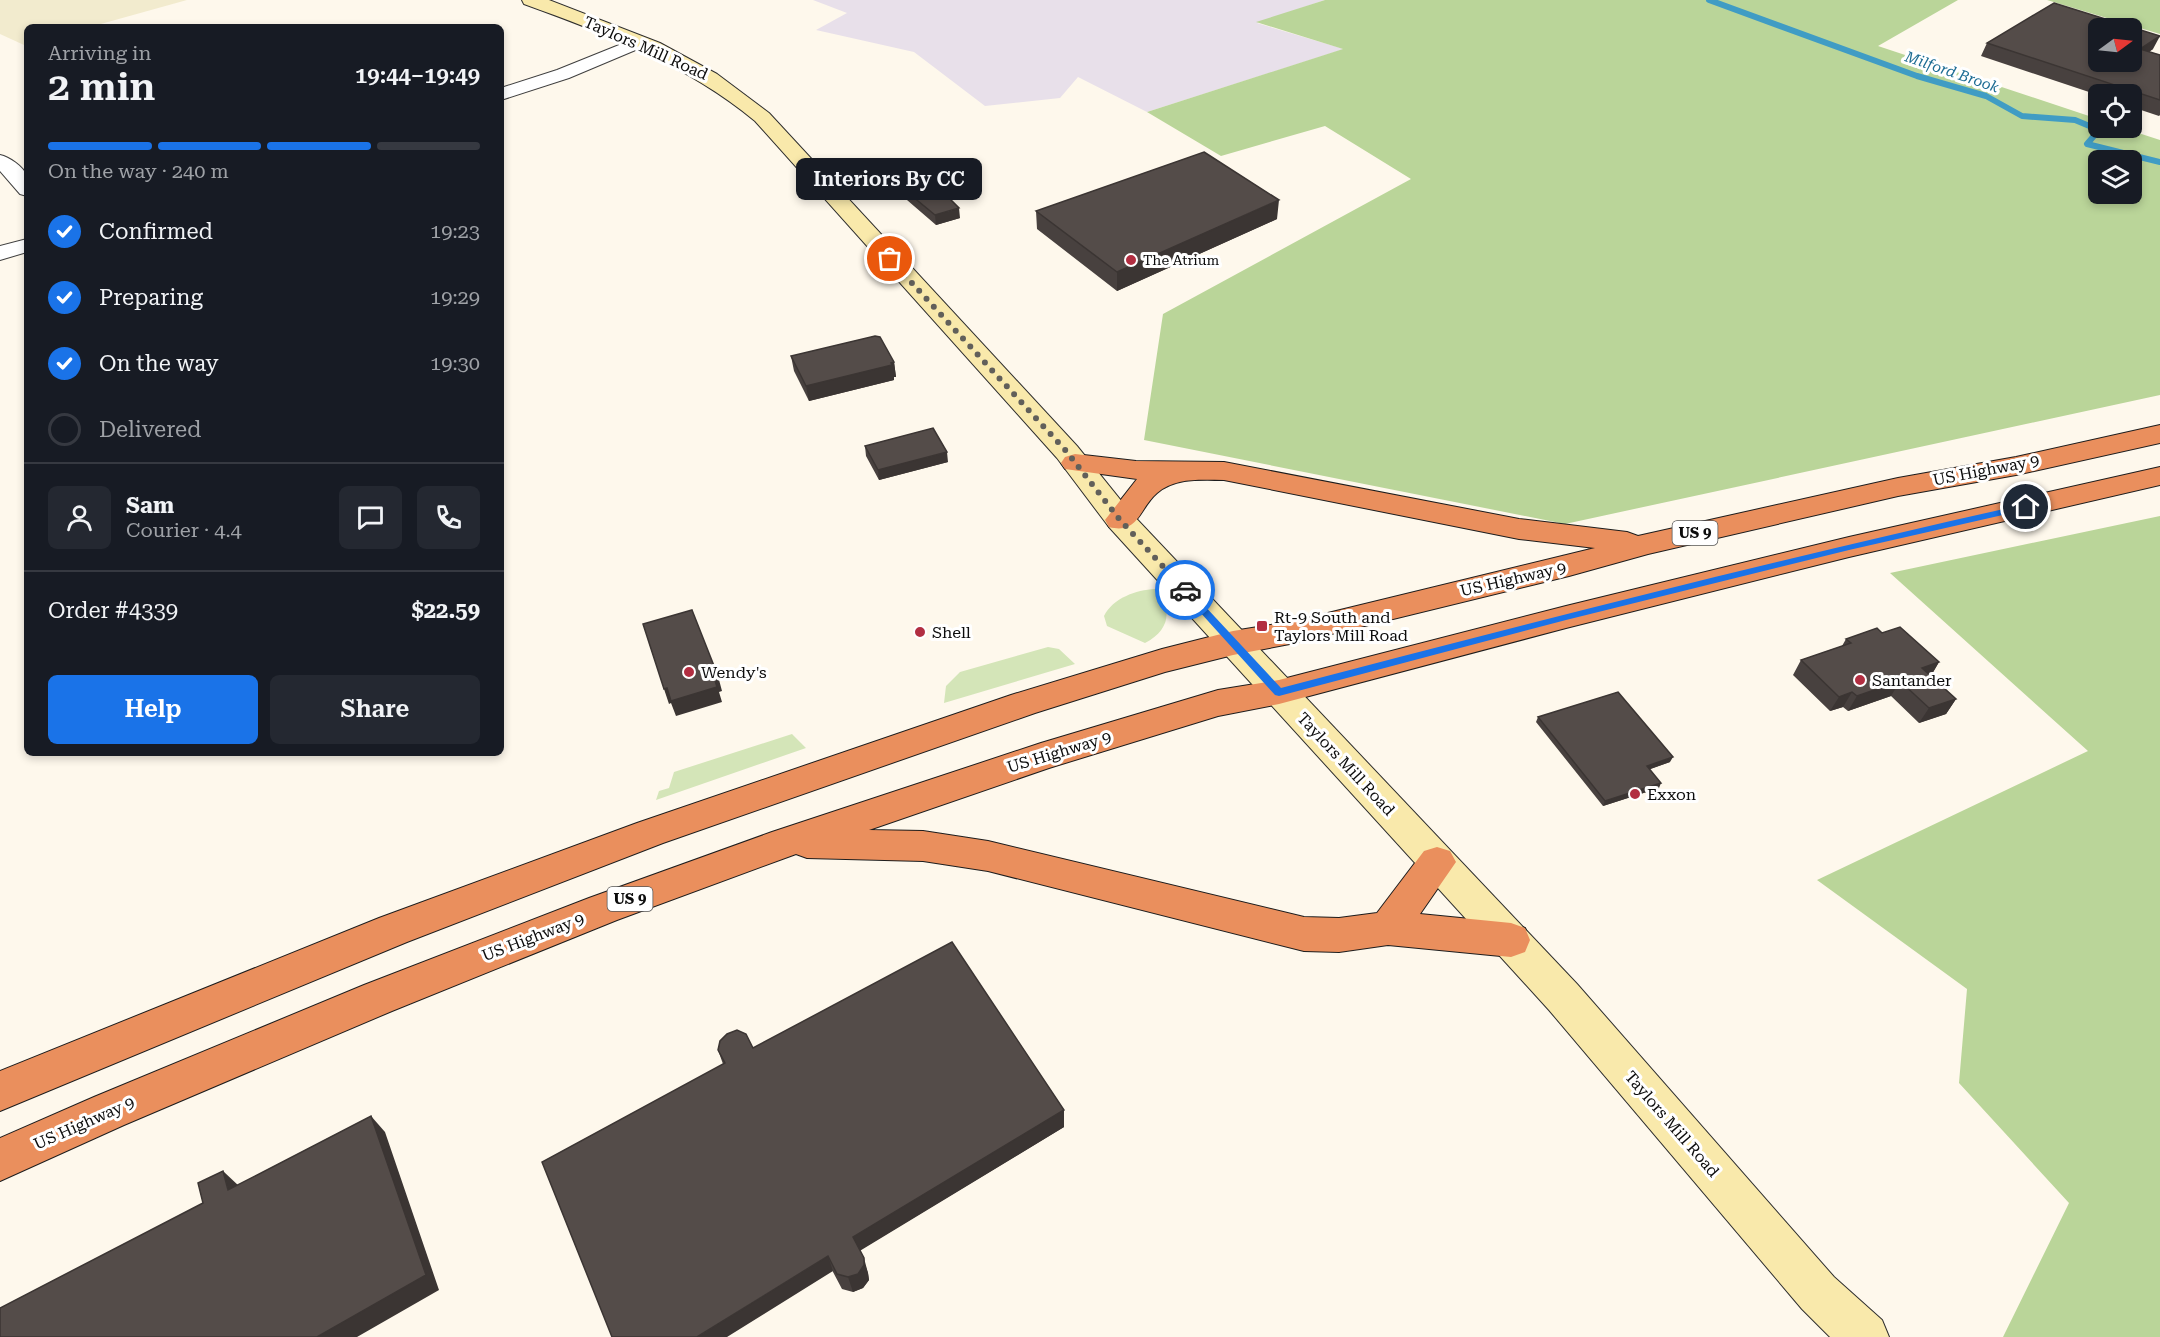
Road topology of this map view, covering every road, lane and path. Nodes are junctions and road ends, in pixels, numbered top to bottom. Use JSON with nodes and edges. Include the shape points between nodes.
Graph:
{"nodes":[{"id":1,"x":531,"y":0,"type":"edge"},
{"id":2,"x":639,"y":42,"type":"junction"},
{"id":3,"x":504,"y":93,"type":"edge"},
{"id":4,"x":0,"y":161,"type":"edge"},
{"id":5,"x":24,"y":186,"type":"edge"},
{"id":6,"x":24,"y":246,"type":"edge"},
{"id":7,"x":0,"y":253,"type":"edge"},
{"id":8,"x":2160,"y":434,"type":"edge"},
{"id":9,"x":1075,"y":463,"type":"junction"},
{"id":10,"x":1178,"y":471,"type":"junction"},
{"id":11,"x":2160,"y":476,"type":"edge"},
{"id":12,"x":1120,"y":520,"type":"junction"},
{"id":13,"x":1646,"y":544,"type":"junction"},
{"id":14,"x":1233,"y":643,"type":"junction"},
{"id":15,"x":1279,"y":692,"type":"junction"},
{"id":16,"x":785,"y":843,"type":"junction"},
{"id":17,"x":1437,"y":862,"type":"junction"},
{"id":18,"x":1388,"y":928,"type":"junction"},
{"id":19,"x":1511,"y":940,"type":"junction"},
{"id":20,"x":0,"y":1091,"type":"edge"},
{"id":21,"x":0,"y":1160,"type":"edge"},
{"id":22,"x":1865,"y":1337,"type":"edge"}],
"edges":[{"from":1,"to":2,"type":"street","name":"Taylors Mill Road"},
{"from":2,"to":3,"type":"street","via":[[563,74]]},
{"from":2,"to":9,"type":"street","name":"Taylors Mill Road","via":[[715,79],[762,117]]},
{"from":4,"to":5,"type":"street"},
{"from":6,"to":7,"type":"street"},
{"from":8,"to":13,"type":"highway","name":"US Highway 9","number":"US 9","via":[[1898,487]]},
{"from":9,"to":10,"type":"highway"},
{"from":9,"to":12,"type":"street","name":"Taylors Mill Road"},
{"from":10,"to":12,"type":"highway","via":[[1147,486]]},
{"from":10,"to":13,"type":"highway","via":[[1224,471],[1519,530]]},
{"from":11,"to":15,"type":"highway","name":"US Highway 9","number":"US 9","via":[[1849,547]]},
{"from":12,"to":14,"type":"street","name":"Taylors Mill Road"},
{"from":13,"to":14,"type":"highway","name":"US Highway 9","number":"US 9","via":[[1295,632]]},
{"from":14,"to":15,"type":"street","name":"Taylors Mill Road"},
{"from":14,"to":20,"type":"highway","name":"US Highway 9","number":"US 9","via":[[1023,704],[650,833],[393,930]]},
{"from":15,"to":16,"type":"highway","name":"US Highway 9","number":"US 9","via":[[1218,703],[920,796]]},
{"from":15,"to":17,"type":"street","name":"Taylors Mill Road"},
{"from":16,"to":18,"type":"highway","via":[[947,848],[1304,934],[1339,935]]},
{"from":16,"to":21,"type":"highway","name":"US Highway 9","number":"US 9","via":[[603,909],[378,998]]},
{"from":17,"to":18,"type":"highway"},
{"from":17,"to":19,"type":"street","name":"Taylors Mill Road"},
{"from":18,"to":19,"type":"highway"},
{"from":19,"to":22,"type":"street","name":"Taylors Mill Road","via":[[1818,1293]]}]}
